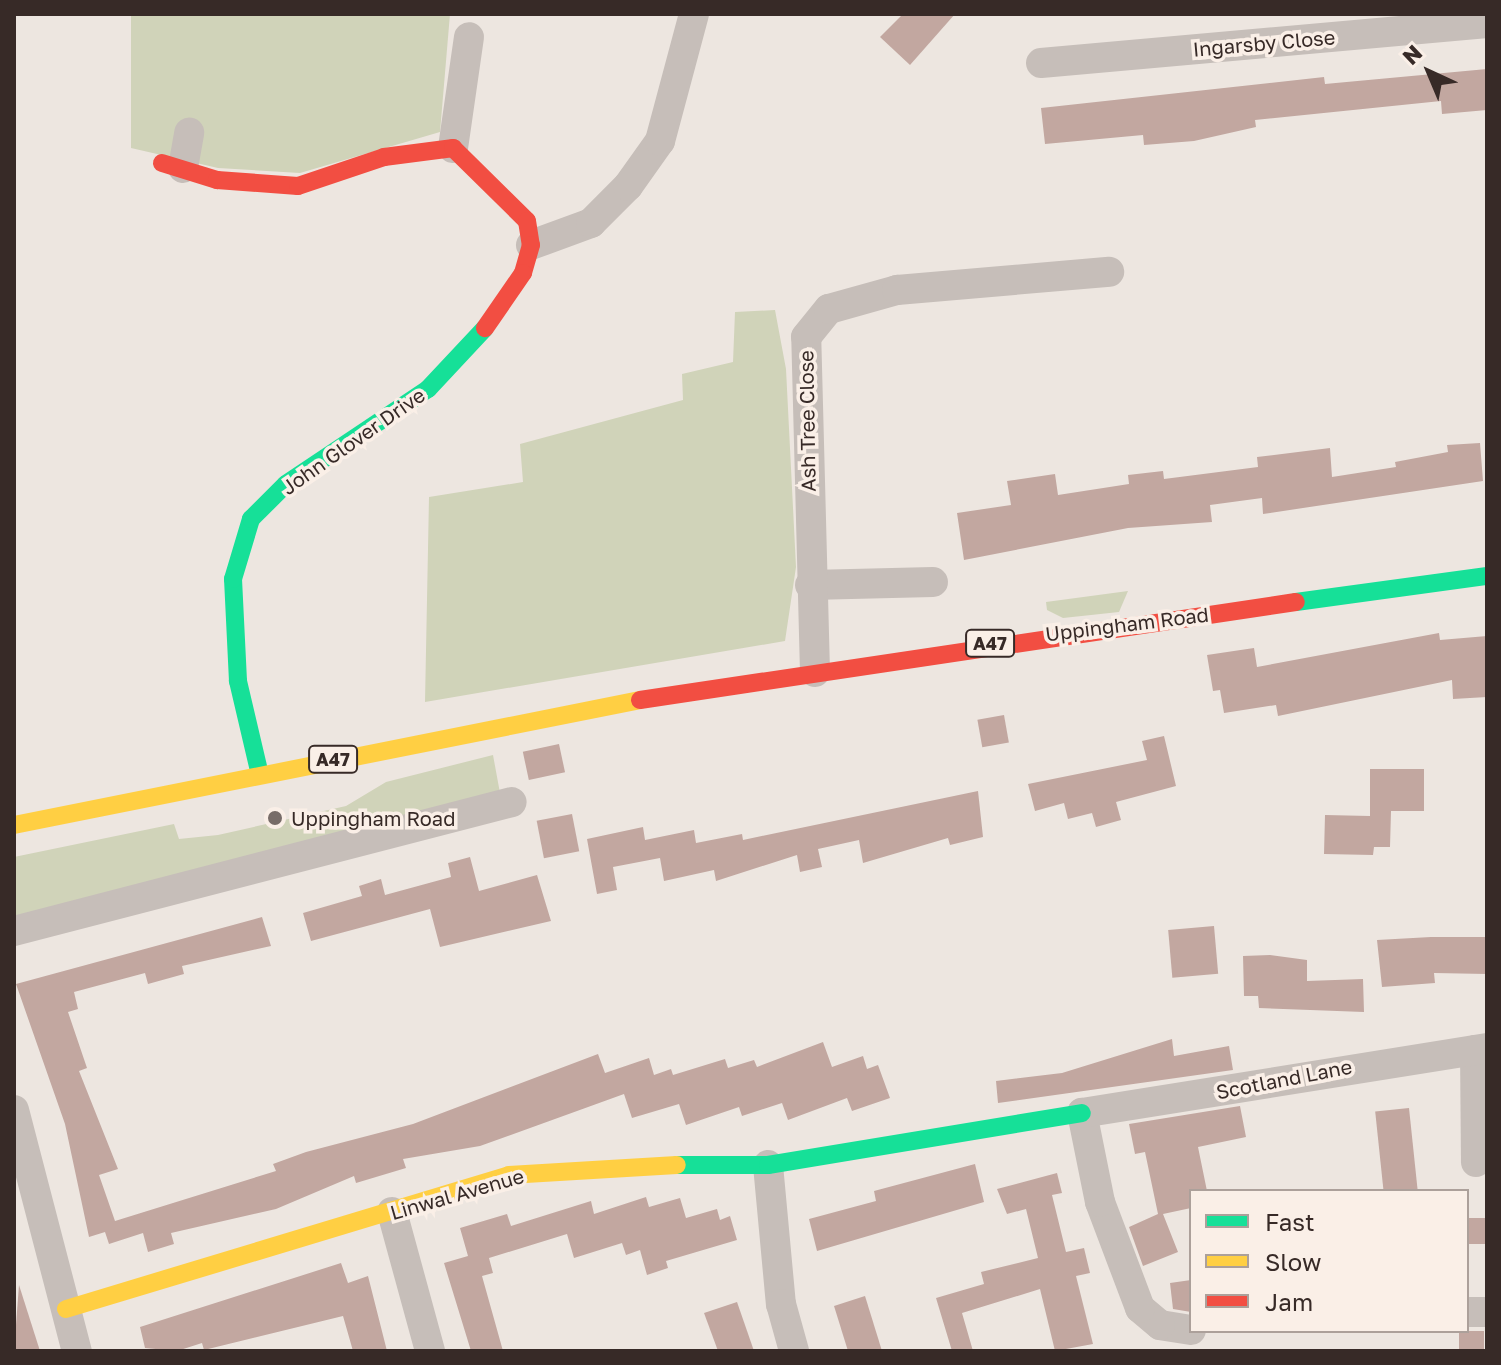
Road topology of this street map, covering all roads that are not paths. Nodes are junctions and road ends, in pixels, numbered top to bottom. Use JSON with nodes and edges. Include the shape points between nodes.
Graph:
{"nodes":[{"id":1,"x":694,"y":14,"type":"edge"},
{"id":2,"x":1487,"y":23,"type":"edge"},
{"id":3,"x":469,"y":37,"type":"dead end"},
{"id":4,"x":1041,"y":63,"type":"dead end"},
{"id":5,"x":189,"y":133,"type":"dead end"},
{"id":6,"x":453,"y":148,"type":"junction"},
{"id":7,"x":173,"y":166,"type":"joint"},
{"id":8,"x":531,"y":245,"type":"junction"},
{"id":9,"x":1109,"y":272,"type":"dead end"},
{"id":10,"x":1487,"y":576,"type":"edge"},
{"id":11,"x":933,"y":582,"type":"dead end"},
{"id":12,"x":810,"y":585,"type":"junction"},
{"id":13,"x":815,"y":672,"type":"junction"},
{"id":14,"x":260,"y":775,"type":"junction"},
{"id":15,"x":512,"y":802,"type":"dead end"},
{"id":16,"x":14,"y":825,"type":"edge"},
{"id":17,"x":14,"y":931,"type":"edge"},
{"id":18,"x":1481,"y":1049,"type":"edge"},
{"id":19,"x":14,"y":1110,"type":"edge"},
{"id":20,"x":1082,"y":1113,"type":"junction"},
{"id":21,"x":1001,"y":1125,"type":"joint"},
{"id":22,"x":1476,"y":1162,"type":"dead end"},
{"id":23,"x":768,"y":1165,"type":"junction"},
{"id":24,"x":392,"y":1212,"type":"junction"},
{"id":25,"x":66,"y":1309,"type":"junction"},
{"id":26,"x":1186,"y":1337,"type":"edge"},
{"id":27,"x":77,"y":1351,"type":"edge"},
{"id":28,"x":430,"y":1351,"type":"edge"},
{"id":29,"x":794,"y":1351,"type":"edge"}],
"edges":[{"from":1,"to":8,"type":"street","via":[[660,141],[628,186],[591,223]]},
{"from":2,"to":4,"type":"street","name":"Ingarsby Close"},
{"from":3,"to":6,"type":"street"},
{"from":5,"to":7,"type":"street"},
{"from":6,"to":7,"type":"main road","via":[[384,157],[298,186],[217,180]]},
{"from":6,"to":8,"type":"main road","via":[[527,221]]},
{"from":8,"to":14,"type":"main road","name":"John Glover Drive","via":[[523,273],[475,343],[428,389],[286,484],[251,519],[233,579],[238,681]]},
{"from":9,"to":12,"type":"street","name":"Ash Tree Close","via":[[897,290],[829,309],[806,337]]},
{"from":10,"to":13,"type":"main road","name":"Uppingham Road","number":"A47"},
{"from":11,"to":12,"type":"street"},
{"from":12,"to":13,"type":"street","name":"Ash Tree Close"},
{"from":13,"to":14,"type":"main road","name":"Uppingham Road","number":"A47","via":[[495,725]]},
{"from":14,"to":16,"type":"main road","name":"Uppingham Road","number":"A47"},
{"from":15,"to":17,"type":"street"},
{"from":18,"to":20,"type":"street","name":"Scotland Lane"},
{"from":18,"to":22,"type":"street"},
{"from":19,"to":25,"type":"street"},
{"from":20,"to":21,"type":"main road","name":"Scotland Lane"},
{"from":20,"to":26,"type":"street","via":[[1100,1202],[1140,1308]]},
{"from":21,"to":23,"type":"main road","name":"Linwal Avenue"},
{"from":23,"to":24,"type":"main road","name":"Linwal Avenue","via":[[576,1166],[509,1175]]},
{"from":23,"to":29,"type":"street","via":[[781,1304]]},
{"from":24,"to":25,"type":"main road","name":"Linwal Avenue"},
{"from":24,"to":28,"type":"street"},
{"from":25,"to":27,"type":"street"}]}
